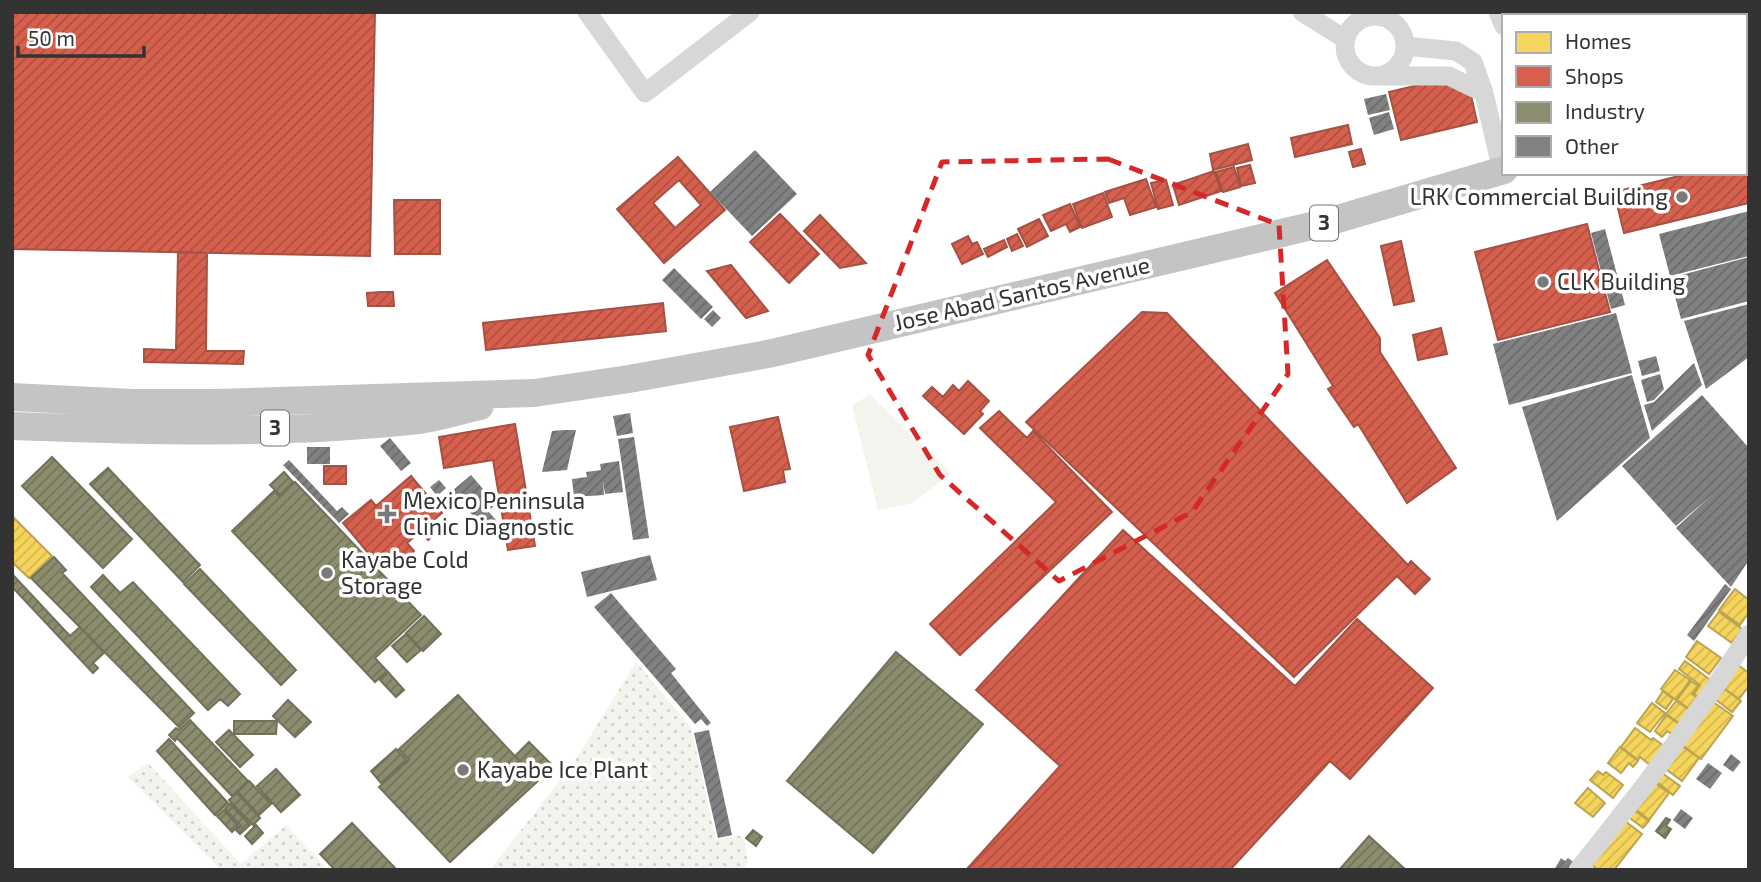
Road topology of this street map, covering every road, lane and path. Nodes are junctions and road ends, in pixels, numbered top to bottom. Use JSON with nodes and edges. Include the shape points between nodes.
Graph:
{"nodes":[{"id":1,"x":587,"y":12,"type":"edge"},
{"id":2,"x":1302,"y":12,"type":"edge"},
{"id":3,"x":743,"y":14,"type":"edge"},
{"id":4,"x":1353,"y":16,"type":"edge"},
{"id":5,"x":1345,"y":39,"type":"junction"},
{"id":6,"x":1405,"y":46,"type":"junction"},
{"id":7,"x":1375,"y":75,"type":"junction"},
{"id":8,"x":1484,"y":93,"type":"junction"},
{"id":9,"x":1502,"y":166,"type":"edge"},
{"id":10,"x":1502,"y":170,"type":"edge"},
{"id":11,"x":12,"y":397,"type":"edge"},
{"id":12,"x":215,"y":416,"type":"junction"},
{"id":13,"x":12,"y":426,"type":"edge"},
{"id":14,"x":1749,"y":634,"type":"edge"},
{"id":15,"x":1577,"y":870,"type":"edge"}],
"edges":[{"from":1,"to":3,"type":"street","via":[[645,93]]},
{"from":2,"to":5,"type":"street"},
{"from":4,"to":5,"type":"street"},
{"from":4,"to":6,"type":"street","via":[[1385,18],[1399,29]]},
{"from":5,"to":7,"type":"street","via":[[1351,64]]},
{"from":6,"to":7,"type":"street","via":[[1392,70]]},
{"from":6,"to":8,"type":"street","via":[[1456,51],[1473,62]]},
{"from":7,"to":8,"type":"street","via":[[1450,76]]},
{"from":8,"to":9,"type":"street"},
{"from":10,"to":12,"type":"highway","name":"Jose Abad Santos Avenue","number":"3","via":[[1324,222],[806,345],[534,393],[420,420]]},
{"from":11,"to":12,"type":"highway","name":"Jose Abad Santos Avenue","number":"3","via":[[133,403]]},
{"from":12,"to":13,"type":"highway","name":"Jose Abad Santos Avenue","number":"3","via":[[143,430]]},
{"from":14,"to":15,"type":"street","via":[[1648,781]]}]}
